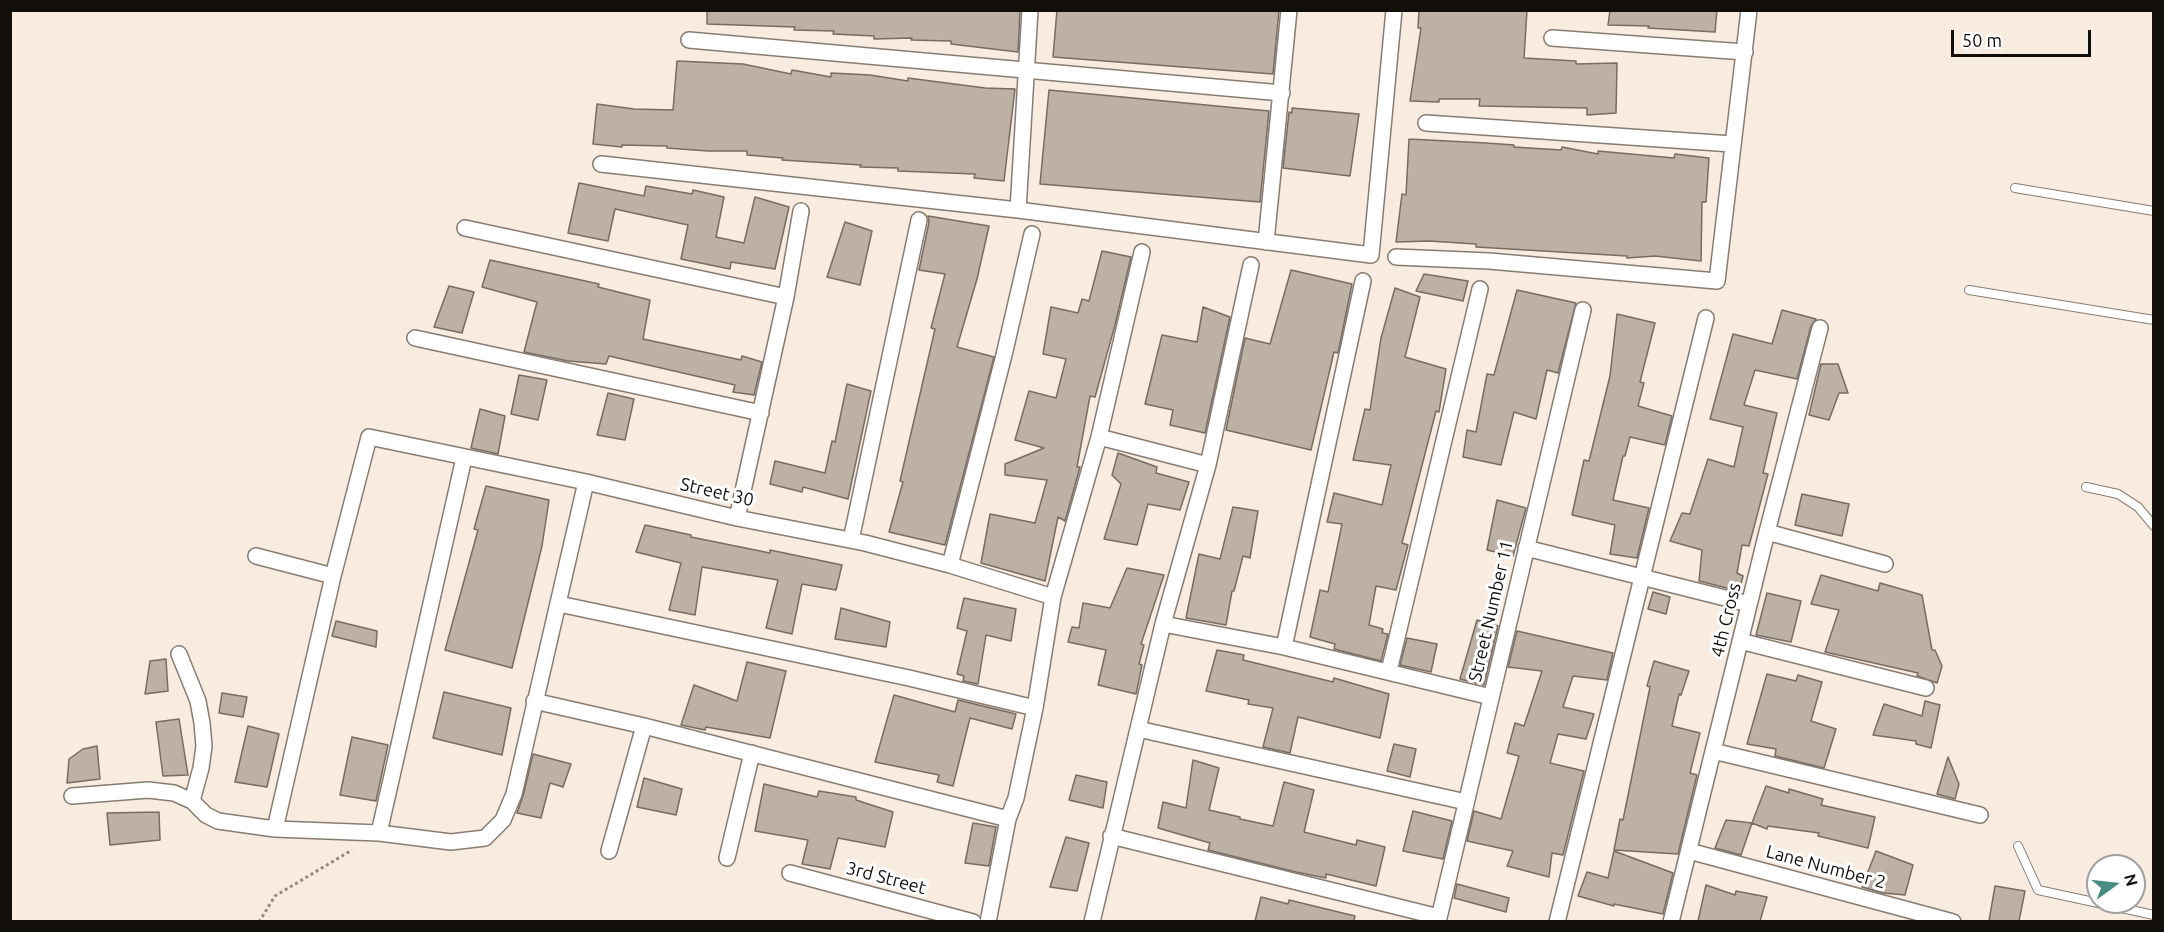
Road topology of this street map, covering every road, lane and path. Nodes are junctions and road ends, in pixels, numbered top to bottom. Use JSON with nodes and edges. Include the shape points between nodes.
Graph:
{"nodes":[{"id":1,"x":1030,"y":10,"type":"edge"},
{"id":2,"x":1289,"y":10,"type":"edge"},
{"id":3,"x":1394,"y":10,"type":"edge"},
{"id":4,"x":1749,"y":10,"type":"edge"},
{"id":5,"x":1552,"y":38,"type":"dead end"},
{"id":6,"x":689,"y":40,"type":"dead end"},
{"id":7,"x":1745,"y":52,"type":"junction"},
{"id":8,"x":1028,"y":72,"type":"junction"},
{"id":9,"x":1282,"y":93,"type":"junction"},
{"id":10,"x":1426,"y":123,"type":"dead end"},
{"id":11,"x":1732,"y":144,"type":"junction"},
{"id":12,"x":601,"y":164,"type":"dead end"},
{"id":13,"x":2015,"y":188,"type":"dead end"},
{"id":14,"x":1018,"y":210,"type":"junction"},
{"id":15,"x":801,"y":211,"type":"dead end"},
{"id":16,"x":2154,"y":211,"type":"edge"},
{"id":17,"x":919,"y":220,"type":"dead end"},
{"id":18,"x":465,"y":228,"type":"dead end"},
{"id":19,"x":1032,"y":234,"type":"dead end"},
{"id":20,"x":1266,"y":242,"type":"junction"},
{"id":21,"x":1142,"y":252,"type":"dead end"},
{"id":22,"x":1396,"y":257,"type":"dead end"},
{"id":23,"x":1251,"y":265,"type":"dead end"},
{"id":24,"x":1363,"y":281,"type":"dead end"},
{"id":25,"x":1480,"y":289,"type":"dead end"},
{"id":26,"x":1969,"y":290,"type":"dead end"},
{"id":27,"x":786,"y":297,"type":"junction"},
{"id":28,"x":1583,"y":310,"type":"dead end"},
{"id":29,"x":1706,"y":318,"type":"dead end"},
{"id":30,"x":2154,"y":320,"type":"edge"},
{"id":31,"x":1820,"y":328,"type":"dead end"},
{"id":32,"x":415,"y":338,"type":"dead end"},
{"id":33,"x":761,"y":413,"type":"junction"},
{"id":34,"x":1099,"y":437,"type":"junction"},
{"id":35,"x":464,"y":458,"type":"junction"},
{"id":36,"x":1208,"y":465,"type":"junction"},
{"id":37,"x":586,"y":482,"type":"junction"},
{"id":38,"x":2086,"y":487,"type":"dead end"},
{"id":39,"x":737,"y":518,"type":"junction"},
{"id":40,"x":2154,"y":526,"type":"edge"},
{"id":41,"x":1767,"y":532,"type":"junction"},
{"id":42,"x":851,"y":540,"type":"junction"},
{"id":43,"x":1526,"y":548,"type":"junction"},
{"id":44,"x":256,"y":556,"type":"dead end"},
{"id":45,"x":1885,"y":564,"type":"dead end"},
{"id":46,"x":950,"y":565,"type":"junction"},
{"id":47,"x":333,"y":576,"type":"junction"},
{"id":48,"x":1643,"y":577,"type":"junction"},
{"id":49,"x":1053,"y":597,"type":"junction"},
{"id":50,"x":559,"y":604,"type":"junction"},
{"id":51,"x":1749,"y":604,"type":"junction"},
{"id":52,"x":1163,"y":624,"type":"junction"},
{"id":53,"x":1740,"y":641,"type":"junction"},
{"id":54,"x":1284,"y":647,"type":"junction"},
{"id":55,"x":179,"y":654,"type":"dead end"},
{"id":56,"x":1389,"y":671,"type":"junction"},
{"id":57,"x":1926,"y":688,"type":"dead end"},
{"id":58,"x":1491,"y":697,"type":"junction"},
{"id":59,"x":534,"y":701,"type":"junction"},
{"id":60,"x":1035,"y":708,"type":"junction"},
{"id":61,"x":644,"y":726,"type":"junction"},
{"id":62,"x":1138,"y":729,"type":"junction"},
{"id":63,"x":1713,"y":751,"type":"junction"},
{"id":64,"x":753,"y":753,"type":"junction"},
{"id":65,"x":72,"y":796,"type":"dead end"},
{"id":66,"x":192,"y":801,"type":"junction"},
{"id":67,"x":1466,"y":802,"type":"junction"},
{"id":68,"x":1980,"y":815,"type":"dead end"},
{"id":69,"x":1008,"y":819,"type":"junction"},
{"id":70,"x":275,"y":829,"type":"junction"},
{"id":71,"x":379,"y":833,"type":"junction"},
{"id":72,"x":1111,"y":836,"type":"junction"},
{"id":73,"x":2018,"y":846,"type":"dead end"},
{"id":74,"x":609,"y":851,"type":"dead end"},
{"id":75,"x":1689,"y":851,"type":"junction"},
{"id":76,"x":727,"y":858,"type":"dead end"},
{"id":77,"x":790,"y":873,"type":"dead end"},
{"id":78,"x":2154,"y":915,"type":"edge"},
{"id":79,"x":1438,"y":919,"type":"edge"},
{"id":80,"x":259,"y":921,"type":"edge"},
{"id":81,"x":973,"y":921,"type":"edge"},
{"id":82,"x":988,"y":921,"type":"edge"},
{"id":83,"x":1092,"y":921,"type":"edge"},
{"id":84,"x":1557,"y":921,"type":"edge"},
{"id":85,"x":1671,"y":921,"type":"edge"},
{"id":86,"x":1953,"y":921,"type":"edge"}],
"edges":[{"from":1,"to":8,"type":"street"},
{"from":2,"to":9,"type":"street"},
{"from":3,"to":20,"type":"street","via":[[1371,255]]},
{"from":4,"to":7,"type":"street"},
{"from":5,"to":7,"type":"street"},
{"from":6,"to":8,"type":"street"},
{"from":7,"to":11,"type":"street"},
{"from":8,"to":9,"type":"street"},
{"from":8,"to":14,"type":"street"},
{"from":9,"to":20,"type":"street"},
{"from":10,"to":11,"type":"street"},
{"from":11,"to":22,"type":"street","via":[[1717,281]]},
{"from":12,"to":14,"type":"street"},
{"from":13,"to":16,"type":"lane"},
{"from":14,"to":20,"type":"street"},
{"from":15,"to":27,"type":"street"},
{"from":17,"to":42,"type":"street"},
{"from":18,"to":27,"type":"street"},
{"from":19,"to":46,"type":"street"},
{"from":21,"to":34,"type":"street"},
{"from":23,"to":36,"type":"street"},
{"from":24,"to":54,"type":"street"},
{"from":25,"to":56,"type":"street"},
{"from":26,"to":30,"type":"lane"},
{"from":27,"to":33,"type":"street"},
{"from":28,"to":43,"type":"street","name":"Street Number 11"},
{"from":29,"to":48,"type":"street"},
{"from":31,"to":41,"type":"street","name":"4th Cross"},
{"from":32,"to":33,"type":"street"},
{"from":33,"to":39,"type":"street"},
{"from":34,"to":36,"type":"street"},
{"from":34,"to":49,"type":"street"},
{"from":35,"to":37,"type":"street","name":"Street 30"},
{"from":35,"to":47,"type":"street","name":"Street 30","via":[[369,437]]},
{"from":35,"to":71,"type":"street"},
{"from":36,"to":52,"type":"street"},
{"from":37,"to":39,"type":"street","name":"Street 30"},
{"from":37,"to":50,"type":"street"},
{"from":38,"to":40,"type":"lane","via":[[2118,494],[2138,507]]},
{"from":39,"to":42,"type":"street","name":"Street 30"},
{"from":41,"to":45,"type":"street"},
{"from":41,"to":51,"type":"street","name":"4th Cross"},
{"from":42,"to":46,"type":"street","name":"Street 30"},
{"from":43,"to":48,"type":"street"},
{"from":43,"to":58,"type":"street","name":"Street Number 11"},
{"from":44,"to":47,"type":"street"},
{"from":46,"to":49,"type":"street","name":"Street 30"},
{"from":47,"to":70,"type":"street"},
{"from":48,"to":51,"type":"street"},
{"from":48,"to":84,"type":"street"},
{"from":49,"to":60,"type":"street"},
{"from":50,"to":59,"type":"street"},
{"from":50,"to":60,"type":"street"},
{"from":51,"to":53,"type":"street","name":"4th Cross"},
{"from":52,"to":54,"type":"street"},
{"from":52,"to":62,"type":"street"},
{"from":53,"to":57,"type":"street"},
{"from":53,"to":63,"type":"street","name":"4th Cross"},
{"from":54,"to":56,"type":"street"},
{"from":55,"to":66,"type":"street","via":[[198,701],[202,723],[204,746]]},
{"from":56,"to":58,"type":"street"},
{"from":58,"to":67,"type":"street","name":"Street Number 11"},
{"from":59,"to":61,"type":"street"},
{"from":59,"to":71,"type":"street","via":[[514,794],[503,820],[485,838],[451,842]]},
{"from":60,"to":69,"type":"street"},
{"from":61,"to":64,"type":"street"},
{"from":61,"to":74,"type":"street"},
{"from":62,"to":67,"type":"street"},
{"from":62,"to":72,"type":"street"},
{"from":63,"to":68,"type":"street"},
{"from":63,"to":75,"type":"street","name":"4th Cross"},
{"from":64,"to":69,"type":"street"},
{"from":64,"to":76,"type":"street"},
{"from":65,"to":66,"type":"street","via":[[148,790],[174,793]]},
{"from":66,"to":70,"type":"street","via":[[218,821]]},
{"from":67,"to":79,"type":"street","name":"Street Number 11"},
{"from":69,"to":82,"type":"street"},
{"from":70,"to":71,"type":"street"},
{"from":71,"to":80,"type":"path","via":[[274,896]]},
{"from":72,"to":79,"type":"street"},
{"from":72,"to":83,"type":"street"},
{"from":73,"to":78,"type":"lane","via":[[2038,890]]},
{"from":75,"to":85,"type":"street","name":"4th Cross"},
{"from":75,"to":86,"type":"street","name":"Lane Number 2"},
{"from":77,"to":81,"type":"street","name":"3rd Street"}]}
